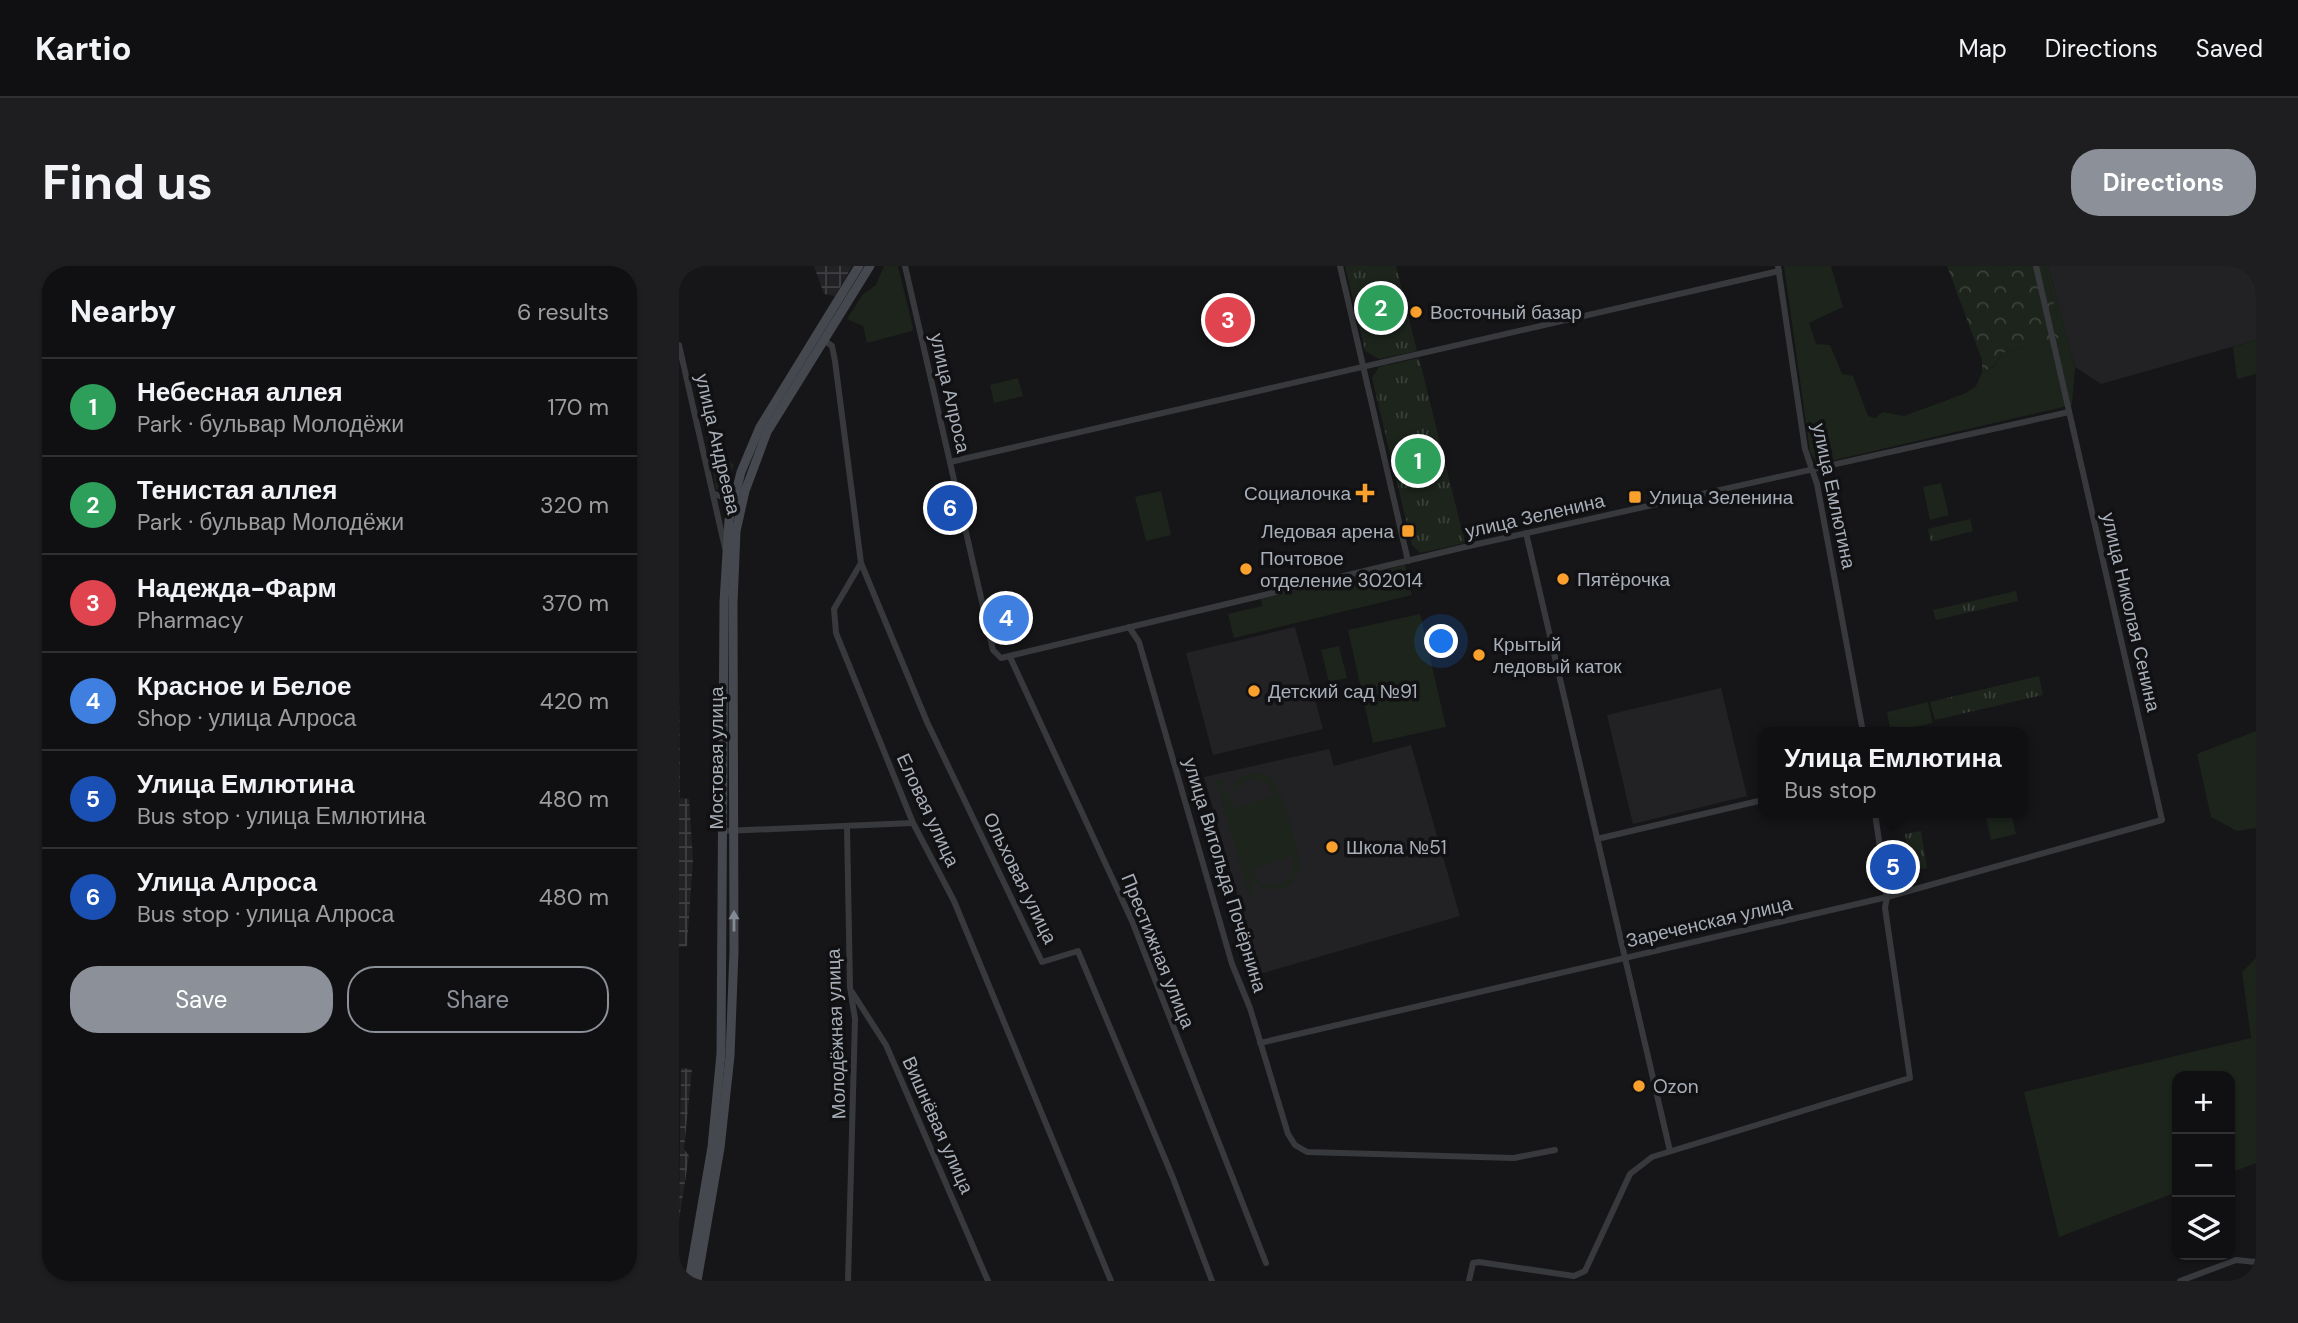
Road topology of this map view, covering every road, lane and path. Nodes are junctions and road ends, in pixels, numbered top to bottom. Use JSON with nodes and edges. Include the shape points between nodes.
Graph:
{"nodes":[{"id":1,"x":859,"y":266,"type":"edge"},
{"id":2,"x":870,"y":266,"type":"edge"},
{"id":3,"x":905,"y":266,"type":"edge"},
{"id":4,"x":1339,"y":266,"type":"edge"},
{"id":5,"x":2036,"y":266,"type":"edge"},
{"id":6,"x":1779,"y":269,"type":"edge"},
{"id":7,"x":824,"y":340,"type":"junction"},
{"id":8,"x":679,"y":345,"type":"edge"},
{"id":9,"x":1362,"y":367,"type":"junction"},
{"id":10,"x":682,"y":372,"type":"edge"},
{"id":11,"x":2069,"y":412,"type":"junction"},
{"id":12,"x":950,"y":462,"type":"junction"},
{"id":13,"x":1812,"y":470,"type":"junction"},
{"id":14,"x":714,"y":492,"type":"junction"},
{"id":15,"x":734,"y":492,"type":"junction"},
{"id":16,"x":1526,"y":533,"type":"junction"},
{"id":17,"x":726,"y":550,"type":"junction"},
{"id":18,"x":1408,"y":561,"type":"junction"},
{"id":19,"x":861,"y":563,"type":"junction"},
{"id":20,"x":1129,"y":627,"type":"junction"},
{"id":21,"x":1010,"y":657,"type":"junction"},
{"id":22,"x":1862,"y":727,"type":"edge"},
{"id":23,"x":1758,"y":801,"type":"edge"},
{"id":24,"x":1876,"y":818,"type":"edge"},
{"id":25,"x":2162,"y":820,"type":"joint"},
{"id":26,"x":913,"y":823,"type":"junction"},
{"id":27,"x":847,"y":827,"type":"junction"},
{"id":28,"x":729,"y":831,"type":"junction"},
{"id":29,"x":1597,"y":839,"type":"junction"},
{"id":30,"x":1887,"y":897,"type":"junction"},
{"id":31,"x":1623,"y":958,"type":"junction"},
{"id":32,"x":850,"y":987,"type":"junction"},
{"id":33,"x":1260,"y":1043,"type":"junction"},
{"id":34,"x":1555,"y":1150,"type":"dead end"},
{"id":35,"x":1670,"y":1151,"type":"junction"},
{"id":36,"x":2256,"y":1262,"type":"edge"},
{"id":37,"x":1266,"y":1263,"type":"dead end"},
{"id":38,"x":689,"y":1281,"type":"edge"},
{"id":39,"x":697,"y":1281,"type":"edge"},
{"id":40,"x":848,"y":1281,"type":"edge"},
{"id":41,"x":988,"y":1281,"type":"edge"},
{"id":42,"x":1111,"y":1281,"type":"edge"},
{"id":43,"x":1212,"y":1281,"type":"edge"},
{"id":44,"x":1469,"y":1281,"type":"edge"},
{"id":45,"x":2180,"y":1281,"type":"edge"}],
"edges":[{"from":1,"to":15,"type":"main road","name":"Мостовая улица","via":[[760,427]]},
{"from":2,"to":7,"type":"main road","name":"Мостовая улица"},
{"from":3,"to":12,"type":"street","name":"улица Алроса"},
{"from":4,"to":9,"type":"street"},
{"from":5,"to":11,"type":"street","name":"улица Николая Сенина"},
{"from":6,"to":9,"type":"street"},
{"from":6,"to":13,"type":"street","name":"улица Емлютина","via":[[1805,449]]},
{"from":7,"to":19,"type":"street","via":[[832,346],[835,361]]},
{"from":7,"to":28,"type":"main road","name":"Мостовая улица","via":[[767,432],[751,469],[736,531]]},
{"from":8,"to":10,"type":"street","name":"улица Андреева"},
{"from":9,"to":12,"type":"street"},
{"from":9,"to":18,"type":"street"},
{"from":10,"to":14,"type":"street","name":"улица Андреева"},
{"from":11,"to":13,"type":"street","name":"улица Зеленина"},
{"from":11,"to":25,"type":"street","name":"улица Николая Сенина"},
{"from":12,"to":21,"type":"street","name":"улица Алроса","via":[[993,650],[1001,658]]},
{"from":13,"to":16,"type":"street","name":"улица Зеленина"},
{"from":13,"to":22,"type":"street","name":"улица Емлютина"},
{"from":14,"to":15,"type":"street","via":[[722,499]]},
{"from":14,"to":17,"type":"street","name":"улица Андреева"},
{"from":15,"to":17,"type":"main road","name":"Мостовая улица"},
{"from":16,"to":18,"type":"street","name":"улица Зеленина"},
{"from":16,"to":29,"type":"street"},
{"from":17,"to":28,"type":"main road","name":"Мостовая улица"},
{"from":18,"to":20,"type":"street","name":"улица Зеленина"},
{"from":19,"to":26,"type":"street","name":"Еловая улица","via":[[834,609],[836,633]]},
{"from":19,"to":43,"type":"street","name":"Ольховая улица","via":[[927,722],[1042,962],[1078,951]]},
{"from":20,"to":21,"type":"street","name":"улица Зеленина"},
{"from":20,"to":33,"type":"street","name":"улица Витольда Почёрнина","via":[[1139,642],[1232,964]]},
{"from":21,"to":37,"type":"street","name":"Престижная улица","via":[[1132,921]]},
{"from":23,"to":29,"type":"street"},
{"from":24,"to":30,"type":"street"},
{"from":25,"to":30,"type":"street","name":"Зареченская улица"},
{"from":26,"to":27,"type":"street"},
{"from":26,"to":42,"type":"street","name":"Еловая улица","via":[[954,901]]},
{"from":27,"to":28,"type":"street"},
{"from":27,"to":32,"type":"street","name":"Молодёжная улица"},
{"from":28,"to":38,"type":"main road","name":"Мостовая улица","via":[[719,1083]]},
{"from":39,"to":28,"type":"main road","name":"Мостовая улица","one_way":true,"via":[[728,1084],[734,950]]},
{"from":29,"to":31,"type":"street"},
{"from":30,"to":31,"type":"street","name":"Зареченская улица"},
{"from":30,"to":35,"type":"street","via":[[1910,1078]]},
{"from":31,"to":33,"type":"street","name":"Зареченская улица"},
{"from":31,"to":35,"type":"street"},
{"from":32,"to":40,"type":"street","name":"Молодёжная улица","via":[[855,1046]]},
{"from":32,"to":41,"type":"street","name":"Вишнёвая улица","via":[[885,1045]]},
{"from":33,"to":34,"type":"street","name":"улица Витольда Почёрнина","via":[[1288,1134],[1307,1152],[1514,1158]]},
{"from":35,"to":44,"type":"street","via":[[1652,1157],[1630,1174],[1585,1271],[1574,1276],[1479,1262],[1473,1263]]},
{"from":36,"to":45,"type":"street","via":[[2236,1260]]}]}
